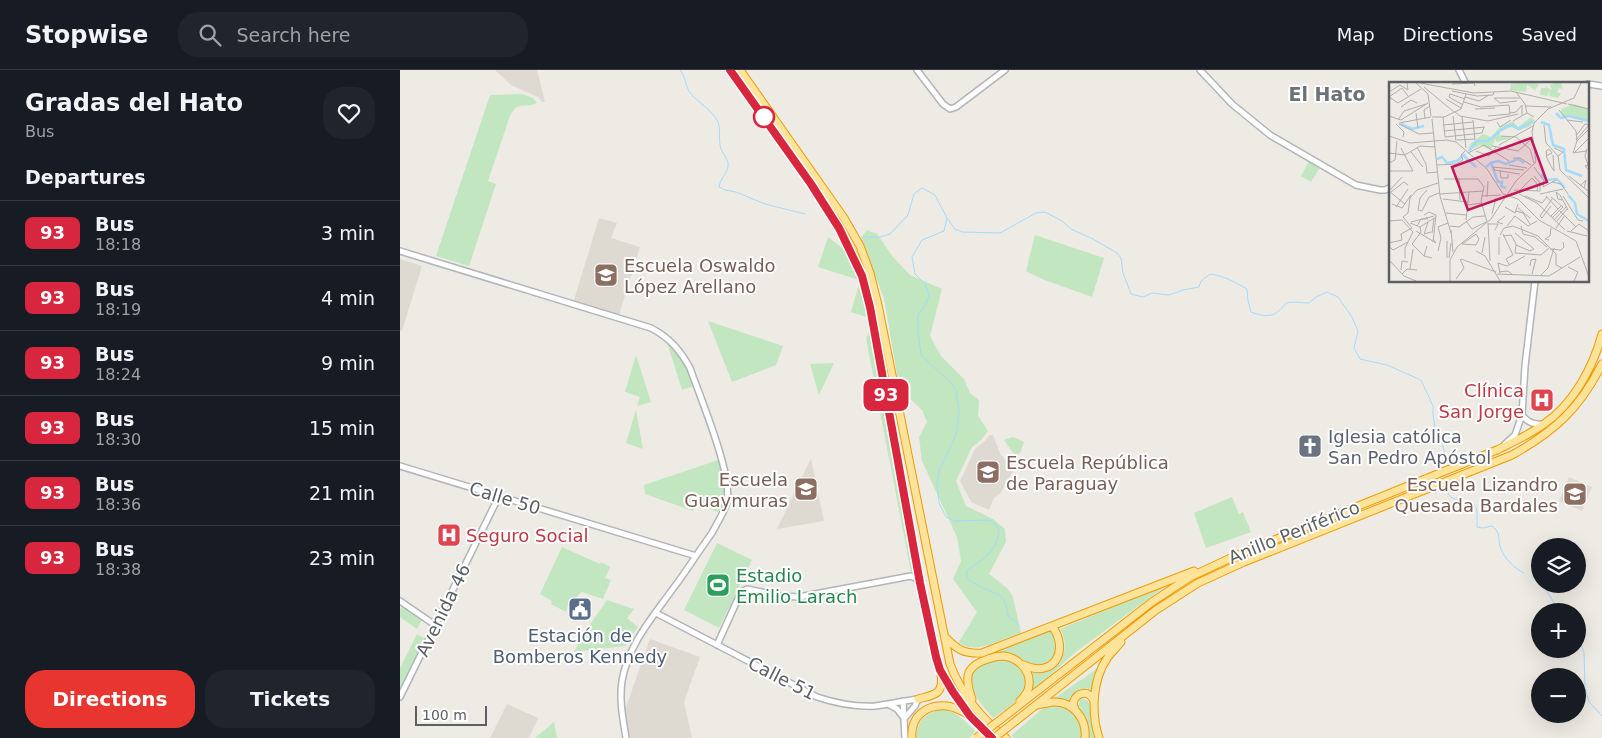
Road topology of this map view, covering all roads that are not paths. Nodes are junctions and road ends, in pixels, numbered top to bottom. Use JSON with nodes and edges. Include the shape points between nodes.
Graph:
{"nodes":[{"id":1,"x":730,"y":70,"type":"edge"},
{"id":2,"x":740,"y":70,"type":"edge"},
{"id":3,"x":917,"y":70,"type":"edge"},
{"id":4,"x":1005,"y":70,"type":"edge"},
{"id":5,"x":1200,"y":70,"type":"edge"},
{"id":6,"x":1459,"y":70,"type":"edge"},
{"id":7,"x":1465,"y":82,"type":"edge"},
{"id":8,"x":1389,"y":188,"type":"edge"},
{"id":9,"x":400,"y":251,"type":"edge"},
{"id":10,"x":1536,"y":282,"type":"edge"},
{"id":11,"x":1602,"y":334,"type":"edge"},
{"id":12,"x":1602,"y":364,"type":"edge"},
{"id":13,"x":1522,"y":415,"type":"junction"},
{"id":14,"x":1545,"y":424,"type":"junction"},
{"id":15,"x":1497,"y":450,"type":"junction"},
{"id":16,"x":400,"y":466,"type":"edge"},
{"id":17,"x":499,"y":496,"type":"junction"},
{"id":18,"x":1237,"y":555,"type":"junction"},
{"id":19,"x":696,"y":556,"type":"junction"},
{"id":20,"x":920,"y":583,"type":"junction"},
{"id":21,"x":400,"y":601,"type":"edge"},
{"id":22,"x":656,"y":613,"type":"junction"},
{"id":23,"x":435,"y":625,"type":"junction"},
{"id":24,"x":1052,"y":626,"type":"junction"},
{"id":25,"x":1133,"y":629,"type":"junction"},
{"id":26,"x":945,"y":637,"type":"junction"},
{"id":27,"x":717,"y":645,"type":"junction"},
{"id":28,"x":1021,"y":664,"type":"junction"},
{"id":29,"x":940,"y":670,"type":"junction"},
{"id":30,"x":400,"y":697,"type":"edge"},
{"id":31,"x":918,"y":699,"type":"junction"},
{"id":32,"x":903,"y":701,"type":"junction"},
{"id":33,"x":1094,"y":702,"type":"junction"},
{"id":34,"x":885,"y":704,"type":"junction"},
{"id":35,"x":1034,"y":706,"type":"junction"},
{"id":36,"x":978,"y":710,"type":"junction"},
{"id":37,"x":1076,"y":710,"type":"junction"},
{"id":38,"x":1012,"y":711,"type":"junction"},
{"id":39,"x":970,"y":716,"type":"junction"},
{"id":40,"x":904,"y":719,"type":"junction"},
{"id":41,"x":626,"y":738,"type":"edge"},
{"id":42,"x":905,"y":738,"type":"edge"},
{"id":43,"x":912,"y":738,"type":"edge"},
{"id":44,"x":976,"y":738,"type":"edge"},
{"id":45,"x":993,"y":738,"type":"edge"},
{"id":46,"x":1006,"y":738,"type":"edge"},
{"id":47,"x":1085,"y":738,"type":"edge"},
{"id":48,"x":1099,"y":738,"type":"edge"}],
"edges":[{"from":1,"to":20,"type":"highway","via":[[815,190],[839,228],[862,276]]},
{"from":2,"to":26,"type":"highway","via":[[844,218],[870,273]]},
{"from":3,"to":4,"type":"street","via":[[950,108],[956,107]]},
{"from":5,"to":8,"type":"street","via":[[1232,104],[1270,135],[1356,185],[1380,190]]},
{"from":6,"to":7,"type":"street"},
{"from":9,"to":19,"type":"street","via":[[646,327],[672,341],[690,368],[727,478],[727,501]]},
{"from":10,"to":13,"type":"street"},
{"from":11,"to":14,"type":"highway","name":"Anillo Periférico","via":[[1578,388],[1568,403]]},
{"from":12,"to":25,"type":"highway","name":"Anillo Periférico","via":[[1575,407],[1536,441],[1512,454],[1198,583]]},
{"from":13,"to":14,"type":"street","via":[[1533,424]]},
{"from":13,"to":15,"type":"street","via":[[1515,434]]},
{"from":14,"to":15,"type":"highway","name":"Anillo Periférico"},
{"from":15,"to":18,"type":"highway","name":"Anillo Periférico"},
{"from":16,"to":17,"type":"street","name":"Calle 50"},
{"from":17,"to":19,"type":"street","name":"Calle 50"},
{"from":17,"to":23,"type":"street","name":"Avenida 46"},
{"from":18,"to":24,"type":"highway"},
{"from":18,"to":38,"type":"highway","name":"Anillo Periférico","via":[[1190,577],[1152,602]]},
{"from":19,"to":22,"type":"street"},
{"from":20,"to":27,"type":"street","via":[[910,576],[799,597],[744,590]]},
{"from":20,"to":29,"type":"highway"},
{"from":21,"to":23,"type":"street"},
{"from":22,"to":27,"type":"street","name":"Calle 51"},
{"from":22,"to":41,"type":"street","via":[[635,644],[623,678],[621,711]]},
{"from":23,"to":30,"type":"street","name":"Avenida 46"},
{"from":24,"to":26,"type":"highway","via":[[973,654],[958,649]]},
{"from":24,"to":28,"type":"highway","via":[[1059,640],[1060,653],[1056,659],[1041,670]]},
{"from":25,"to":33,"type":"highway","via":[[1104,663]]},
{"from":25,"to":35,"type":"highway","name":"Anillo Periférico"},
{"from":26,"to":36,"type":"highway","via":[[955,677]]},
{"from":27,"to":34,"type":"street","name":"Calle 51","via":[[817,697],[853,705]]},
{"from":28,"to":36,"type":"highway","via":[[1002,656],[982,660],[975,665],[969,672],[968,685]]},
{"from":28,"to":38,"type":"highway","via":[[1030,685]]},
{"from":29,"to":31,"type":"highway","via":[[942,680],[938,692]]},
{"from":29,"to":39,"type":"highway"},
{"from":31,"to":32,"type":"street","name":"Calle 51"},
{"from":31,"to":40,"type":"street"},
{"from":32,"to":34,"type":"street","name":"Calle 51"},
{"from":32,"to":40,"type":"street"},
{"from":33,"to":37,"type":"highway","via":[[1087,694],[1080,694],[1074,699]]},
{"from":33,"to":48,"type":"highway"},
{"from":34,"to":40,"type":"street","via":[[897,709]]},
{"from":35,"to":37,"type":"highway","via":[[1058,702]]},
{"from":35,"to":45,"type":"highway","name":"Anillo Periférico","bridge":true},
{"from":36,"to":46,"type":"highway"},
{"from":37,"to":47,"type":"highway","via":[[1083,722]]},
{"from":38,"to":44,"type":"highway","name":"Anillo Periférico","bridge":true},
{"from":39,"to":43,"type":"highway","via":[[947,706],[926,709],[920,712],[913,724]]},
{"from":39,"to":45,"type":"highway"},
{"from":40,"to":42,"type":"street"}]}
